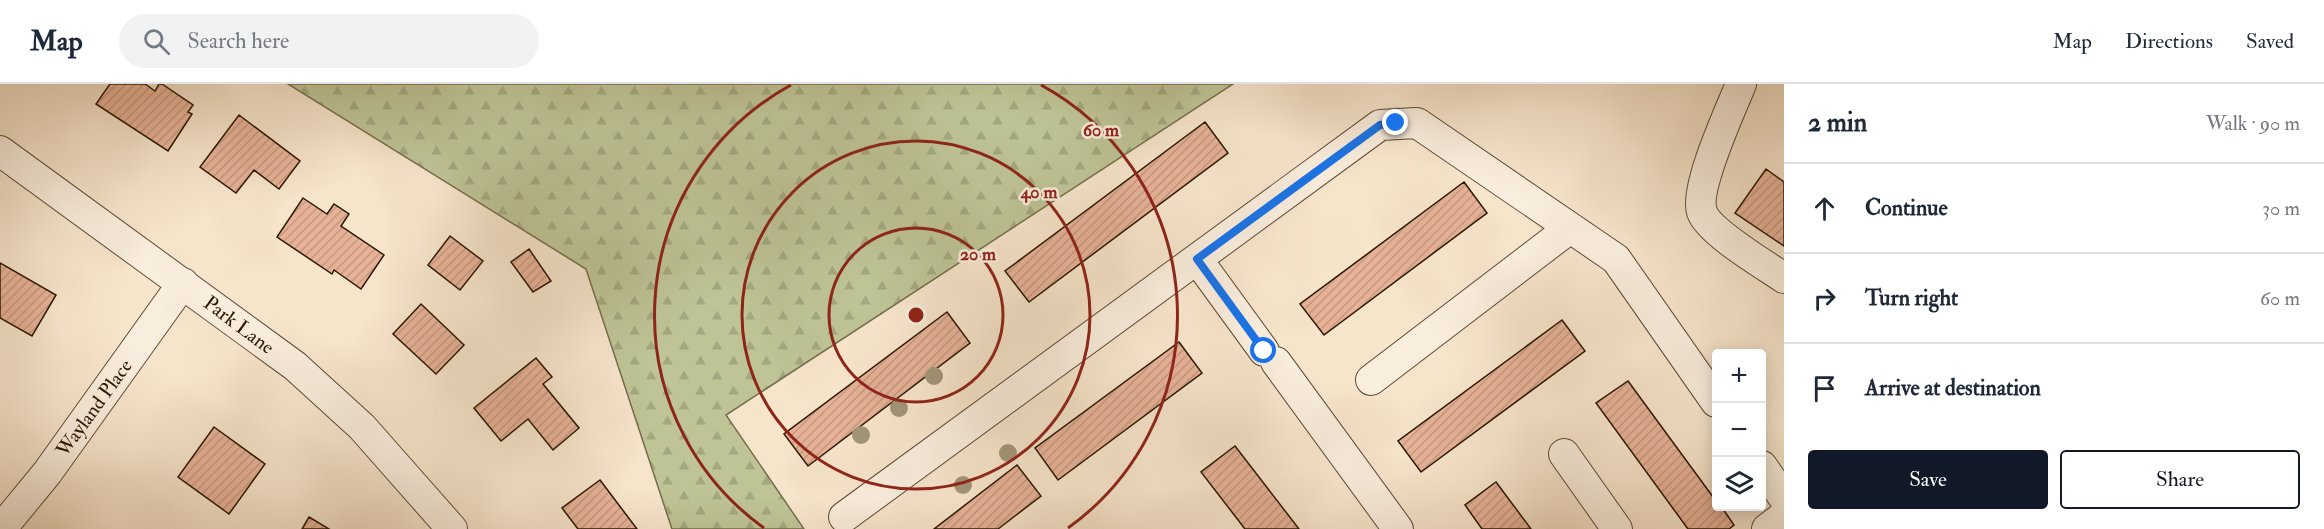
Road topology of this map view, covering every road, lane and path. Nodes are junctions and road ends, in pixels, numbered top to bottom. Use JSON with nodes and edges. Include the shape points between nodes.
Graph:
{"nodes":[{"id":1,"x":1741,"y":84,"type":"edge"},
{"id":2,"x":0,"y":151,"type":"edge"},
{"id":3,"x":1570,"y":228,"type":"junction"},
{"id":4,"x":1197,"y":259,"type":"junction"},
{"id":5,"x":1784,"y":278,"type":"edge"},
{"id":6,"x":183,"y":283,"type":"junction"},
{"id":7,"x":1371,"y":380,"type":"dead end"},
{"id":8,"x":1712,"y":396,"type":"edge"},
{"id":9,"x":1564,"y":454,"type":"dead end"},
{"id":10,"x":1766,"y":473,"type":"edge"},
{"id":11,"x":1784,"y":498,"type":"edge"},
{"id":12,"x":1784,"y":516,"type":"edge"},
{"id":13,"x":844,"y":517,"type":"dead end"},
{"id":14,"x":2,"y":529,"type":"edge"},
{"id":15,"x":452,"y":529,"type":"edge"},
{"id":16,"x":1398,"y":529,"type":"edge"},
{"id":17,"x":1617,"y":529,"type":"edge"},
{"id":18,"x":1767,"y":529,"type":"edge"}],
"edges":[{"from":1,"to":5,"type":"street","via":[[1702,184],[1702,212],[1720,235]]},
{"from":2,"to":6,"type":"street","name":"Park Lane"},
{"from":3,"to":4,"type":"street","via":[[1417,123],[1396,123],[1380,125]]},
{"from":3,"to":7,"type":"street"},
{"from":3,"to":8,"type":"street","via":[[1616,259]]},
{"from":4,"to":13,"type":"street"},
{"from":4,"to":16,"type":"street"},
{"from":6,"to":14,"type":"street","name":"Wayland Place","via":[[47,473]]},
{"from":6,"to":15,"type":"street","name":"Park Lane","via":[[295,366],[362,428]]},
{"from":9,"to":17,"type":"street"},
{"from":10,"to":11,"type":"street"},
{"from":12,"to":18,"type":"street"}]}
